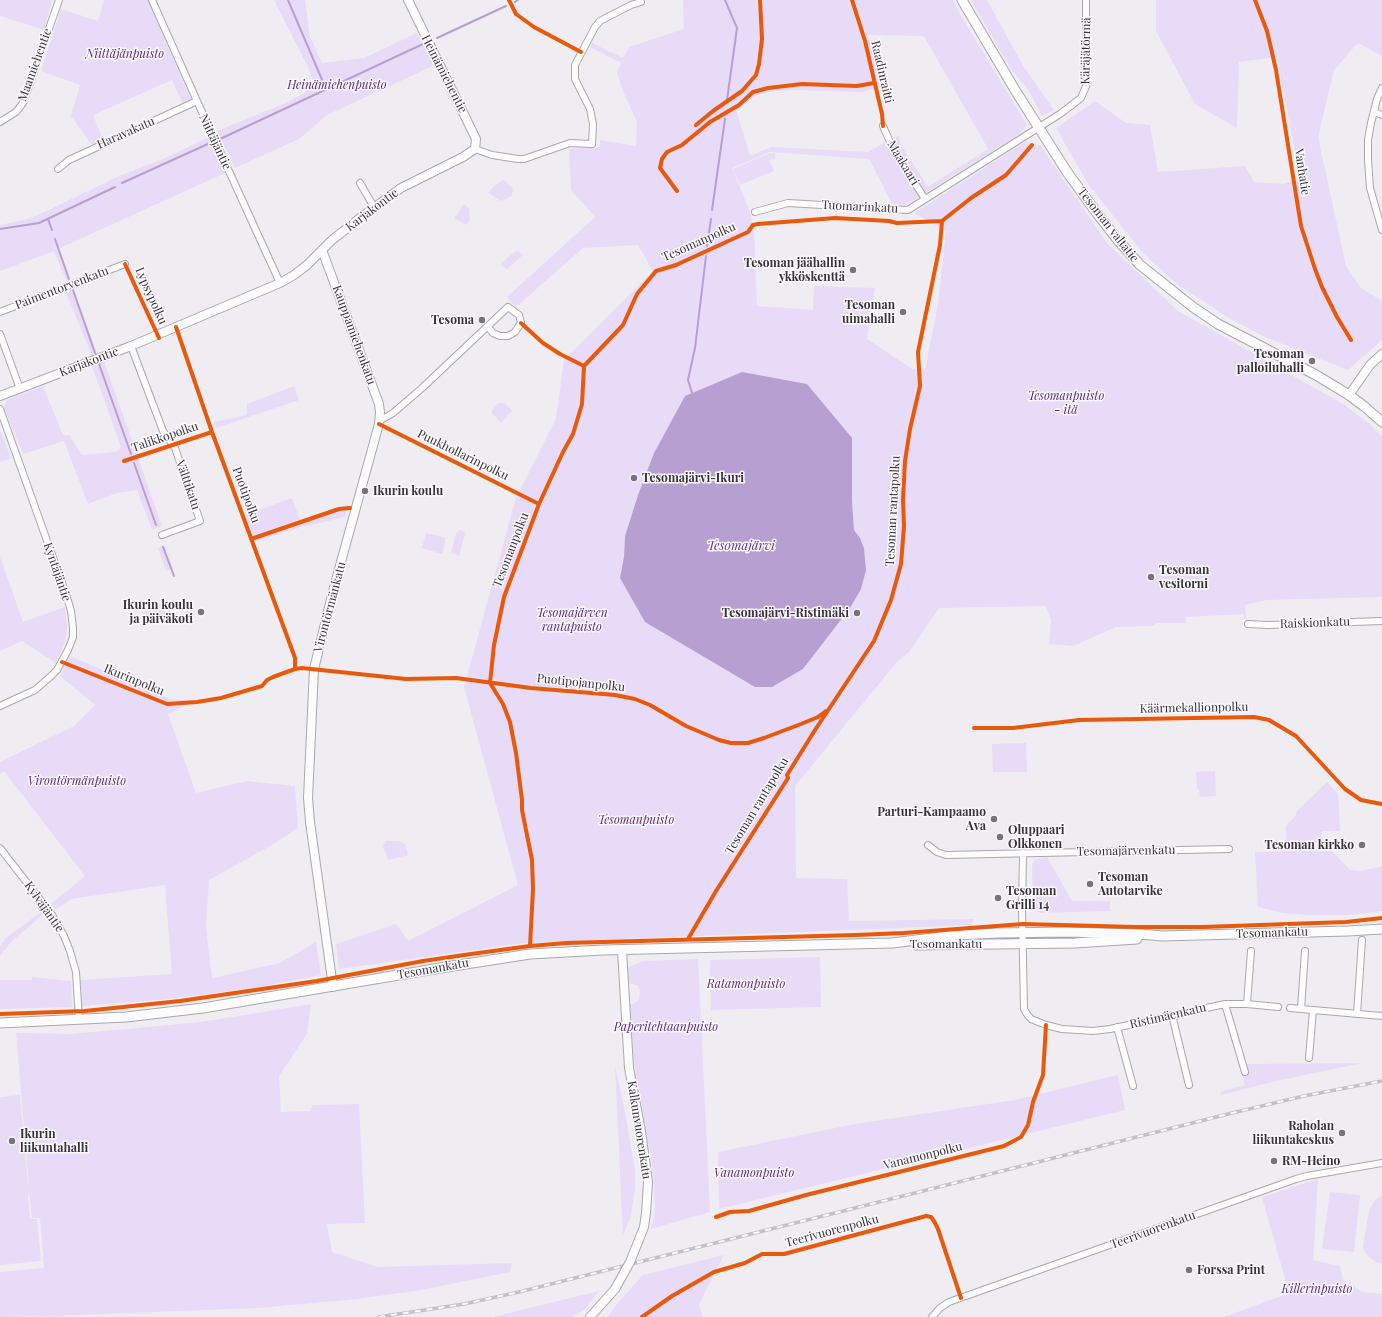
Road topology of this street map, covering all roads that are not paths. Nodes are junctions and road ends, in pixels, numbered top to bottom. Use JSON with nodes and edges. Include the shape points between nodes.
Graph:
{"nodes":[{"id":1,"x":59,"y":0,"type":"edge"},
{"id":2,"x":152,"y":0,"type":"edge"},
{"id":3,"x":408,"y":0,"type":"edge"},
{"id":4,"x":962,"y":0,"type":"edge"},
{"id":5,"x":1086,"y":0,"type":"edge"},
{"id":6,"x":641,"y":2,"type":"dead end"},
{"id":7,"x":1382,"y":88,"type":"edge"},
{"id":8,"x":197,"y":102,"type":"junction"},
{"id":9,"x":1374,"y":112,"type":"junction"},
{"id":10,"x":1382,"y":115,"type":"edge"},
{"id":11,"x":0,"y":122,"type":"edge"},
{"id":12,"x":883,"y":126,"type":"dead end"},
{"id":13,"x":1039,"y":128,"type":"junction"},
{"id":14,"x":476,"y":149,"type":"junction"},
{"id":15,"x":58,"y":169,"type":"dead end"},
{"id":16,"x":360,"y":183,"type":"dead end"},
{"id":17,"x":925,"y":199,"type":"junction"},
{"id":18,"x":374,"y":207,"type":"junction"},
{"id":19,"x":755,"y":212,"type":"dead end"},
{"id":20,"x":1382,"y":230,"type":"edge"},
{"id":21,"x":322,"y":250,"type":"junction"},
{"id":22,"x":125,"y":264,"type":"dead end"},
{"id":23,"x":280,"y":283,"type":"junction"},
{"id":24,"x":0,"y":312,"type":"edge"},
{"id":25,"x":488,"y":327,"type":"junction"},
{"id":26,"x":0,"y":334,"type":"edge"},
{"id":27,"x":131,"y":346,"type":"junction"},
{"id":28,"x":0,"y":349,"type":"edge"},
{"id":29,"x":7,"y":353,"type":"junction"},
{"id":30,"x":1382,"y":354,"type":"edge"},
{"id":31,"x":20,"y":389,"type":"junction"},
{"id":32,"x":1349,"y":395,"type":"junction"},
{"id":33,"x":0,"y":396,"type":"edge"},
{"id":34,"x":0,"y":409,"type":"edge"},
{"id":35,"x":379,"y":422,"type":"junction"},
{"id":36,"x":1382,"y":422,"type":"edge"},
{"id":37,"x":162,"y":535,"type":"dead end"},
{"id":38,"x":1382,"y":621,"type":"edge"},
{"id":39,"x":1248,"y":624,"type":"dead end"},
{"id":40,"x":0,"y":706,"type":"edge"},
{"id":41,"x":928,"y":845,"type":"dead end"},
{"id":42,"x":0,"y":848,"type":"edge"},
{"id":43,"x":1229,"y":849,"type":"dead end"},
{"id":44,"x":1023,"y":853,"type":"junction"},
{"id":45,"x":1382,"y":929,"type":"edge"},
{"id":46,"x":1023,"y":932,"type":"junction"},
{"id":47,"x":1162,"y":936,"type":"junction"},
{"id":48,"x":1362,"y":940,"type":"dead end"},
{"id":49,"x":892,"y":942,"type":"junction"},
{"id":50,"x":1023,"y":944,"type":"junction"},
{"id":51,"x":622,"y":950,"type":"junction"},
{"id":52,"x":1251,"y":951,"type":"dead end"},
{"id":53,"x":1305,"y":951,"type":"dead end"},
{"id":54,"x":333,"y":987,"type":"junction"},
{"id":55,"x":1225,"y":1004,"type":"junction"},
{"id":56,"x":1247,"y":1004,"type":"junction"},
{"id":57,"x":1278,"y":1007,"type":"dead end"},
{"id":58,"x":1290,"y":1008,"type":"dead end"},
{"id":59,"x":1301,"y":1009,"type":"junction"},
{"id":60,"x":1313,"y":1010,"type":"junction"},
{"id":61,"x":1357,"y":1014,"type":"junction"},
{"id":62,"x":1172,"y":1015,"type":"junction"},
{"id":63,"x":1382,"y":1016,"type":"edge"},
{"id":64,"x":79,"y":1020,"type":"junction"},
{"id":65,"x":0,"y":1023,"type":"edge"},
{"id":66,"x":1117,"y":1027,"type":"junction"},
{"id":67,"x":1309,"y":1058,"type":"dead end"},
{"id":68,"x":1245,"y":1072,"type":"dead end"},
{"id":69,"x":1189,"y":1085,"type":"dead end"},
{"id":70,"x":1133,"y":1086,"type":"dead end"},
{"id":71,"x":1382,"y":1163,"type":"edge"},
{"id":72,"x":590,"y":1317,"type":"edge"},
{"id":73,"x":932,"y":1317,"type":"edge"}],
"edges":[{"from":1,"to":11,"type":"street","name":"Maamiehentie","via":[[23,103],[16,112]]},
{"from":2,"to":8,"type":"street","name":"Niittäjäntie"},
{"from":3,"to":14,"type":"street","name":"Heinämiehentie","via":[[476,139]]},
{"from":4,"to":13,"type":"main road","name":"Tesoman valtatie"},
{"from":5,"to":13,"type":"street","name":"Käräjätörmä","via":[[1085,92],[1076,103]]},
{"from":6,"to":14,"type":"street","via":[[600,21],[575,65],[574,79],[590,109],[593,124],[592,144],[570,143],[524,159],[492,155]]},
{"from":7,"to":9,"type":"street"},
{"from":8,"to":15,"type":"street","name":"Haravakatu","via":[[70,160]]},
{"from":8,"to":23,"type":"street","name":"Niittäjäntie"},
{"from":9,"to":10,"type":"street"},
{"from":9,"to":20,"type":"street","via":[[1368,140],[1368,160],[1370,188]]},
{"from":12,"to":17,"type":"street","name":"Maakaari","via":[[893,149]]},
{"from":13,"to":17,"type":"street","name":"Tuomarinkatu"},
{"from":13,"to":32,"type":"main road","name":"Tesoman valtatie","via":[[1096,212],[1140,265],[1218,324],[1308,370]]},
{"from":14,"to":18,"type":"street","name":"Karjakontie","via":[[401,188]]},
{"from":16,"to":18,"type":"street"},
{"from":17,"to":19,"type":"street","name":"Tuomarinkatu","via":[[908,210],[788,203]]},
{"from":18,"to":21,"type":"street","name":"Karjakontie"},
{"from":21,"to":23,"type":"street","name":"Karjakontie","via":[[307,266]]},
{"from":21,"to":35,"type":"street","name":"Kauppamiehenkatu","via":[[379,404]]},
{"from":22,"to":24,"type":"street","name":"Paimentorvenkatu"},
{"from":23,"to":27,"type":"street","name":"Karjakontie"},
{"from":25,"to":25,"type":"street","via":[[493,333],[508,336],[516,332],[522,323],[519,315],[508,307]]},
{"from":25,"to":35,"type":"street","via":[[421,389]]},
{"from":26,"to":29,"type":"street"},
{"from":27,"to":31,"type":"street","name":"Karjakontie"},
{"from":27,"to":37,"type":"street","name":"Välttikatu","via":[[163,432],[175,448],[200,521]]},
{"from":28,"to":29,"type":"street"},
{"from":29,"to":31,"type":"street"},
{"from":30,"to":32,"type":"street","via":[[1370,365]]},
{"from":31,"to":33,"type":"street","name":"Karjakontie"},
{"from":32,"to":36,"type":"main road","name":"Tesoman valtatie"},
{"from":34,"to":40,"type":"street","name":"Kyntäjäntie","via":[[66,594],[73,628],[68,650],[60,666],[51,676],[34,690]]},
{"from":35,"to":54,"type":"street","name":"Virontörmänkatu","via":[[314,669],[308,798]]},
{"from":38,"to":39,"type":"street","name":"Raiskionkatu"},
{"from":41,"to":44,"type":"street","name":"Tesomajärvenkatu","via":[[946,855]]},
{"from":42,"to":64,"type":"street","name":"Kylväjäntie","via":[[52,915],[64,936],[76,972]]},
{"from":43,"to":44,"type":"street","name":"Tesomajärvenkatu"},
{"from":44,"to":46,"type":"street"},
{"from":45,"to":47,"type":"main road","name":"Tesomankatu"},
{"from":46,"to":47,"type":"main road","name":"Tesomankatu"},
{"from":46,"to":49,"type":"main road","name":"Tesomankatu","via":[[957,935]]},
{"from":46,"to":50,"type":"street"},
{"from":47,"to":50,"type":"main road","name":"Tesomankatu","via":[[1075,944]]},
{"from":48,"to":61,"type":"street"},
{"from":49,"to":50,"type":"main road","name":"Tesomankatu"},
{"from":49,"to":51,"type":"main road","name":"Tesomankatu"},
{"from":50,"to":66,"type":"street","name":"Ristimäenkatu","via":[[1024,1009],[1031,1019],[1062,1029],[1093,1031]]},
{"from":51,"to":54,"type":"main road","name":"Tesomankatu","via":[[530,954]]},
{"from":51,"to":72,"type":"street","name":"Kalkunvuorenkatu","bridge":true,"via":[[629,1068],[648,1182],[646,1213],[630,1262],[615,1289]]},
{"from":52,"to":56,"type":"street"},
{"from":53,"to":59,"type":"street"},
{"from":54,"to":64,"type":"main road","name":"Tesomankatu","via":[[203,1008]]},
{"from":55,"to":56,"type":"street","name":"Ristimäenkatu"},
{"from":55,"to":62,"type":"street","name":"Ristimäenkatu"},
{"from":55,"to":68,"type":"street"},
{"from":56,"to":57,"type":"street","name":"Ristimäenkatu"},
{"from":58,"to":59,"type":"street"},
{"from":59,"to":60,"type":"street"},
{"from":60,"to":61,"type":"street"},
{"from":60,"to":67,"type":"street"},
{"from":61,"to":63,"type":"street"},
{"from":62,"to":66,"type":"street","name":"Ristimäenkatu"},
{"from":62,"to":69,"type":"street"},
{"from":64,"to":65,"type":"main road","name":"Tesomankatu"},
{"from":66,"to":70,"type":"street"},
{"from":71,"to":73,"type":"street","name":"Teerivuorenkatu","via":[[1296,1179],[949,1302]]}]}
